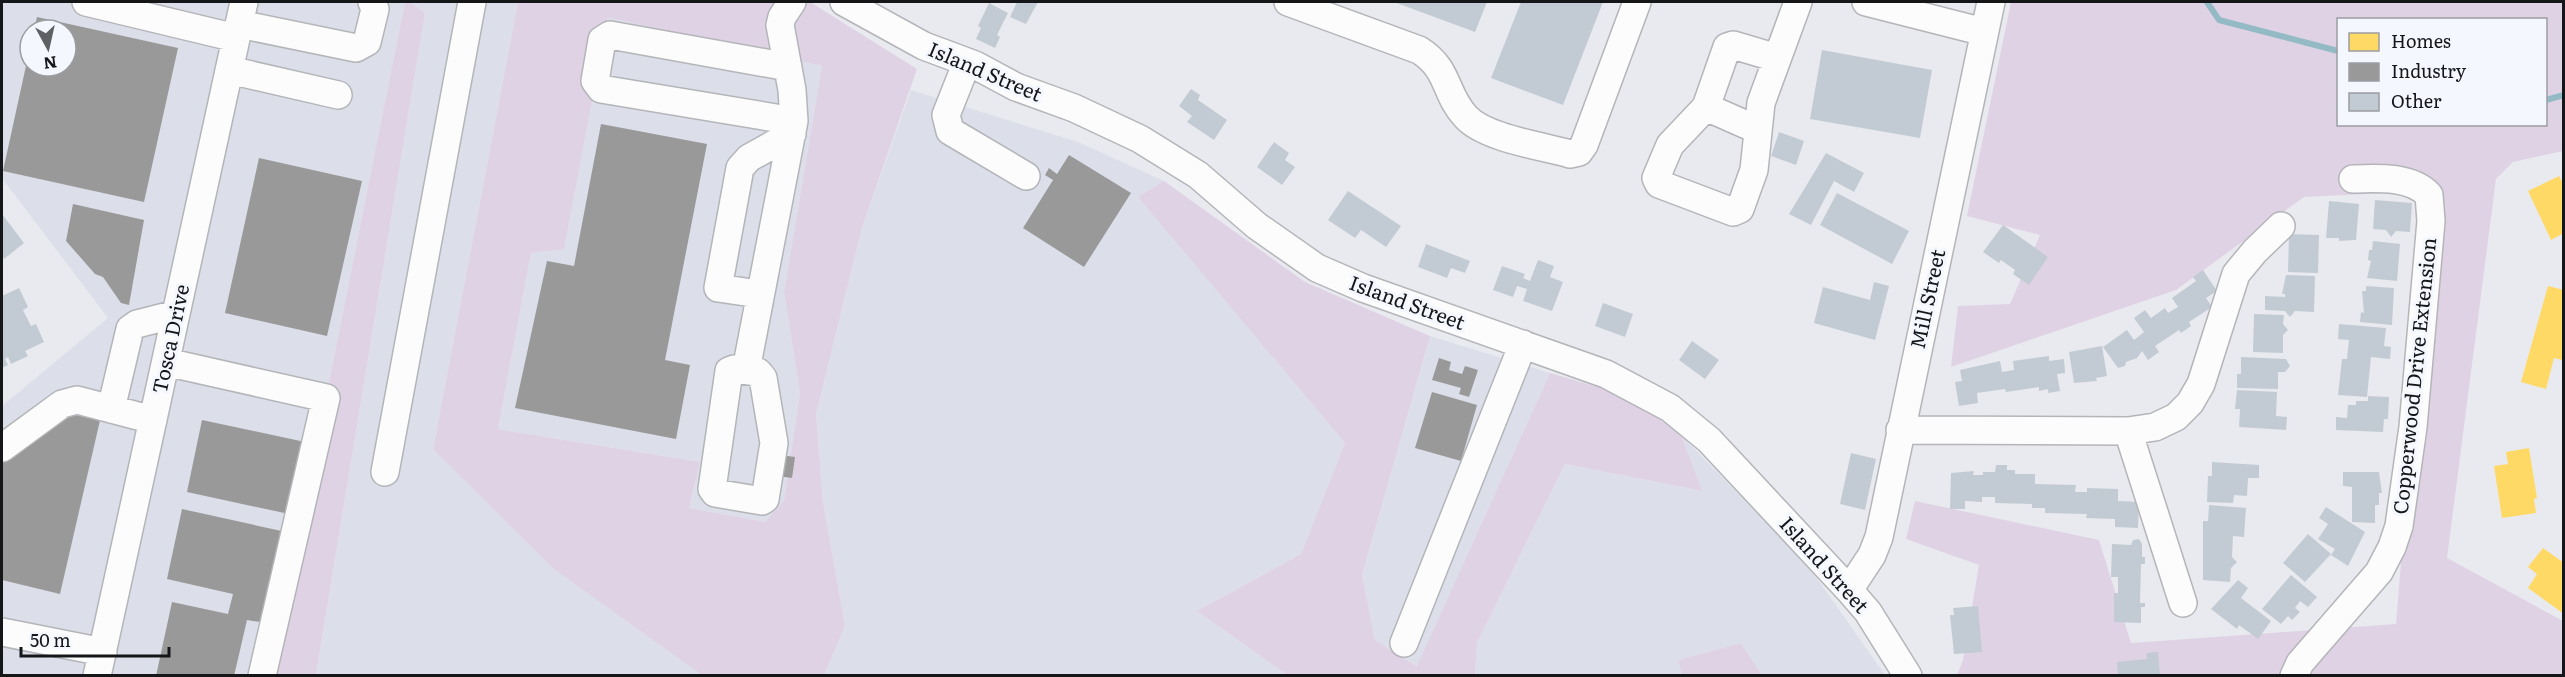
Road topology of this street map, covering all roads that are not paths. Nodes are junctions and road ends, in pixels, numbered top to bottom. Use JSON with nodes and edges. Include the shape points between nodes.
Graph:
{"nodes":[{"id":1,"x":86,"y":2,"type":"edge"},
{"id":2,"x":372,"y":2,"type":"edge"},
{"id":3,"x":472,"y":2,"type":"edge"},
{"id":4,"x":792,"y":2,"type":"edge"},
{"id":5,"x":844,"y":2,"type":"edge"},
{"id":6,"x":1288,"y":2,"type":"edge"},
{"id":7,"x":1636,"y":2,"type":"edge"},
{"id":8,"x":1798,"y":2,"type":"edge"},
{"id":9,"x":1870,"y":2,"type":"edge"},
{"id":10,"x":1990,"y":2,"type":"edge"},
{"id":11,"x":240,"y":21,"type":"edge"},
{"id":12,"x":1984,"y":32,"type":"junction"},
{"id":13,"x":1777,"y":58,"type":"junction"},
{"id":14,"x":967,"y":63,"type":"junction"},
{"id":15,"x":788,"y":67,"type":"junction"},
{"id":16,"x":229,"y":70,"type":"junction"},
{"id":17,"x":338,"y":95,"type":"dead end"},
{"id":18,"x":1706,"y":107,"type":"junction"},
{"id":19,"x":793,"y":128,"type":"junction"},
{"id":20,"x":1758,"y":130,"type":"junction"},
{"id":21,"x":1026,"y":176,"type":"dead end"},
{"id":22,"x":2353,"y":179,"type":"dead end"},
{"id":23,"x":2282,"y":226,"type":"dead end"},
{"id":24,"x":759,"y":294,"type":"junction"},
{"id":25,"x":176,"y":314,"type":"junction"},
{"id":26,"x":1523,"y":344,"type":"junction"},
{"id":27,"x":166,"y":362,"type":"junction"},
{"id":28,"x":746,"y":370,"type":"dead end"},
{"id":29,"x":111,"y":409,"type":"junction"},
{"id":30,"x":153,"y":420,"type":"junction"},
{"id":31,"x":1900,"y":430,"type":"junction"},
{"id":32,"x":2128,"y":431,"type":"junction"},
{"id":33,"x":2,"y":448,"type":"edge"},
{"id":34,"x":385,"y":472,"type":"dead end"},
{"id":35,"x":1848,"y":590,"type":"junction"},
{"id":36,"x":2183,"y":603,"type":"dead end"},
{"id":37,"x":2,"y":632,"type":"edge"},
{"id":38,"x":1404,"y":643,"type":"dead end"},
{"id":39,"x":100,"y":664,"type":"edge"},
{"id":40,"x":262,"y":675,"type":"edge"},
{"id":41,"x":1908,"y":675,"type":"edge"},
{"id":42,"x":2294,"y":675,"type":"edge"}],
"edges":[{"from":1,"to":11,"type":"street"},
{"from":2,"to":11,"type":"street","via":[[375,9],[367,42],[356,48]]},
{"from":3,"to":34,"type":"street"},
{"from":4,"to":15,"type":"street","via":[[780,25]]},
{"from":5,"to":14,"type":"street","name":"Island Street","via":[[924,46]]},
{"from":6,"to":7,"type":"street","via":[[1431,57],[1441,68],[1458,107],[1479,128],[1570,154],[1579,152],[1584,145]]},
{"from":8,"to":13,"type":"street"},
{"from":9,"to":12,"type":"street"},
{"from":10,"to":12,"type":"street","name":"Mill Street"},
{"from":11,"to":16,"type":"street","name":"Tosca Drive"},
{"from":12,"to":31,"type":"street","name":"Mill Street"},
{"from":13,"to":18,"type":"street","via":[[1730,45]]},
{"from":13,"to":20,"type":"street","via":[[1761,103]]},
{"from":14,"to":21,"type":"street","via":[[946,116],[951,130]]},
{"from":14,"to":26,"type":"street","name":"Island Street","via":[[1140,139],[1198,174],[1257,226],[1317,268],[1396,301]]},
{"from":15,"to":19,"type":"street"},
{"from":15,"to":19,"type":"street","via":[[610,34],[602,40],[595,81],[601,89]]},
{"from":16,"to":17,"type":"street"},
{"from":16,"to":25,"type":"street","name":"Tosca Drive"},
{"from":18,"to":20,"type":"street"},
{"from":18,"to":20,"type":"street","via":[[1670,145],[1656,178],[1659,184],[1737,212],[1753,175]]},
{"from":19,"to":24,"type":"street"},
{"from":19,"to":24,"type":"street","via":[[749,158],[738,174],[717,288]]},
{"from":22,"to":42,"type":"street","name":"Copperwood Drive Extension","via":[[2402,182],[2421,186],[2429,195],[2431,221],[2413,427],[2399,525],[2392,546],[2379,572],[2300,663]]},
{"from":23,"to":32,"type":"street","via":[[2236,274],[2201,384],[2190,403],[2176,417],[2156,427]]},
{"from":24,"to":28,"type":"street"},
{"from":25,"to":27,"type":"street","name":"Tosca Drive"},
{"from":25,"to":29,"type":"street","via":[[130,328]]},
{"from":26,"to":35,"type":"street","name":"Island Street","via":[[1606,374],[1670,408],[1709,440]]},
{"from":26,"to":38,"type":"street"},
{"from":27,"to":30,"type":"street","name":"Tosca Drive"},
{"from":27,"to":40,"type":"street","via":[[326,398]]},
{"from":29,"to":30,"type":"street"},
{"from":29,"to":33,"type":"street","via":[[77,400],[62,404]]},
{"from":30,"to":39,"type":"street","name":"Tosca Drive"},
{"from":31,"to":32,"type":"street"},
{"from":31,"to":35,"type":"street","name":"Mill Street","via":[[1879,537],[1872,555]]},
{"from":32,"to":36,"type":"street"},
{"from":35,"to":41,"type":"street","name":"Island Street","via":[[1868,612]]},
{"from":37,"to":39,"type":"street"}]}
